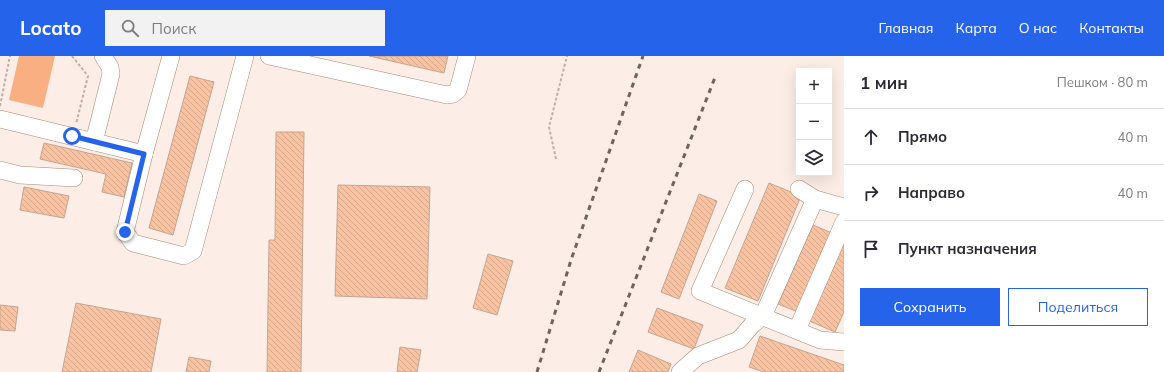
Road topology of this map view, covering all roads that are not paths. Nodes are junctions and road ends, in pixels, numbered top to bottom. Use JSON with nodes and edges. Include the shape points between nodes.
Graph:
{"nodes":[{"id":1,"x":103,"y":56,"type":"edge"},
{"id":2,"x":170,"y":56,"type":"edge"},
{"id":3,"x":245,"y":56,"type":"edge"},
{"id":4,"x":270,"y":56,"type":"edge"},
{"id":5,"x":467,"y":56,"type":"edge"},
{"id":6,"x":0,"y":119,"type":"edge"},
{"id":7,"x":94,"y":142,"type":"junction"},
{"id":8,"x":144,"y":154,"type":"junction"},
{"id":9,"x":0,"y":170,"type":"edge"},
{"id":10,"x":74,"y":178,"type":"dead end"},
{"id":11,"x":799,"y":188,"type":"dead end"},
{"id":12,"x":744,"y":189,"type":"dead end"},
{"id":13,"x":815,"y":199,"type":"junction"},
{"id":14,"x":844,"y":207,"type":"edge"},
{"id":15,"x":844,"y":222,"type":"edge"},
{"id":16,"x":763,"y":316,"type":"junction"},
{"id":17,"x":797,"y":330,"type":"junction"},
{"id":18,"x":844,"y":342,"type":"edge"},
{"id":19,"x":680,"y":372,"type":"edge"}],
"edges":[{"from":1,"to":7,"type":"lane","via":[[111,74]]},
{"from":2,"to":8,"type":"lane"},
{"from":3,"to":8,"type":"lane","via":[[193,251],[184,256],[133,244],[125,232]]},
{"from":4,"to":5,"type":"lane","via":[[447,95],[458,90]]},
{"from":6,"to":7,"type":"lane"},
{"from":7,"to":8,"type":"lane"},
{"from":9,"to":10,"type":"lane","via":[[20,175]]},
{"from":11,"to":13,"type":"lane"},
{"from":12,"to":16,"type":"lane","via":[[700,291]]},
{"from":13,"to":14,"type":"lane"},
{"from":13,"to":16,"type":"lane"},
{"from":15,"to":17,"type":"lane"},
{"from":16,"to":17,"type":"lane"},
{"from":16,"to":19,"type":"lane","via":[[739,340],[698,356]]},
{"from":17,"to":18,"type":"lane","via":[[820,340]]}]}
